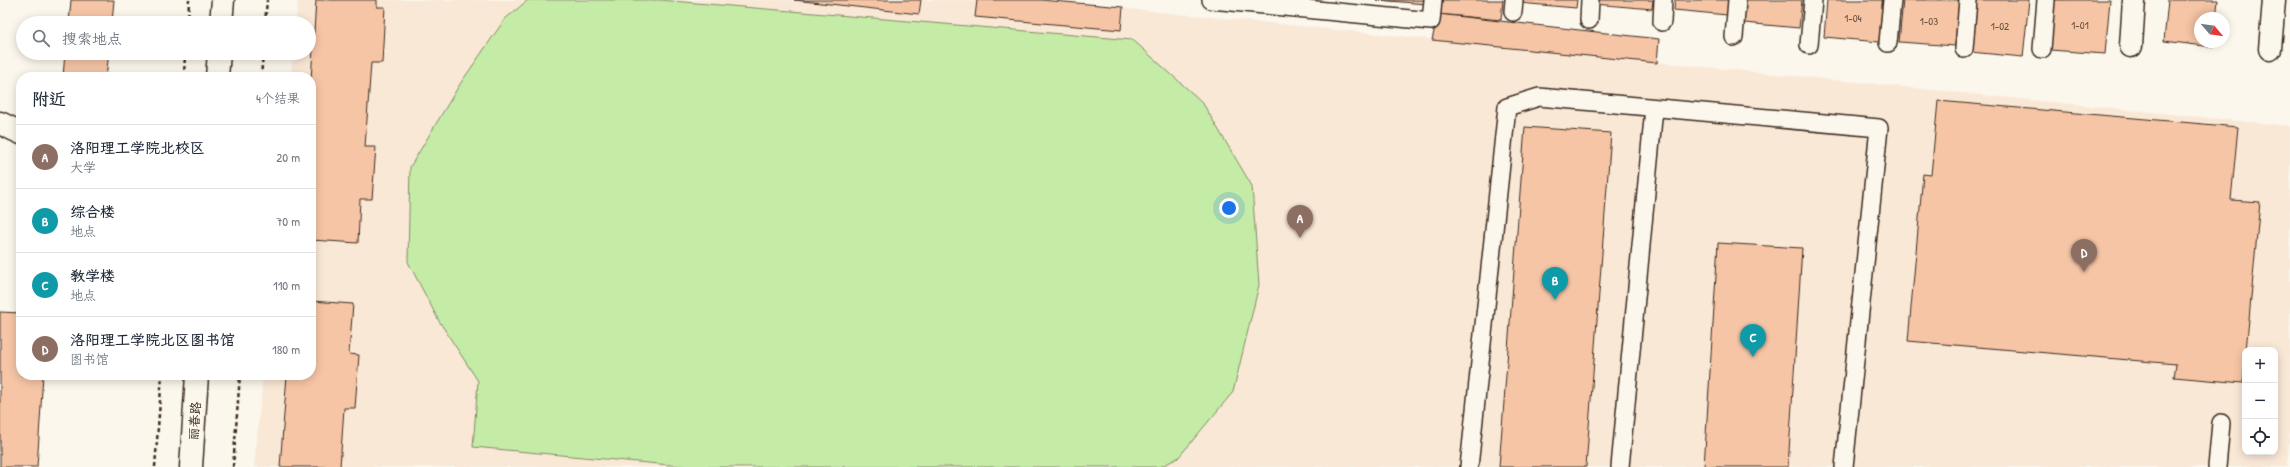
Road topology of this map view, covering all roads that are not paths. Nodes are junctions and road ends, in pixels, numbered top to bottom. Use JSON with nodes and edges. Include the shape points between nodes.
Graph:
{"nodes":[{"id":1,"x":223,"y":0,"type":"edge"},
{"id":2,"x":1211,"y":0,"type":"edge"},
{"id":3,"x":1433,"y":0,"type":"edge"},
{"id":4,"x":1590,"y":0,"type":"edge"},
{"id":5,"x":1663,"y":0,"type":"edge"},
{"id":6,"x":1737,"y":0,"type":"edge"},
{"id":7,"x":1813,"y":0,"type":"edge"},
{"id":8,"x":1892,"y":0,"type":"edge"},
{"id":9,"x":1968,"y":0,"type":"edge"},
{"id":10,"x":2046,"y":0,"type":"edge"},
{"id":11,"x":2134,"y":0,"type":"edge"},
{"id":12,"x":2274,"y":0,"type":"edge"},
{"id":13,"x":1284,"y":4,"type":"edge"},
{"id":14,"x":1359,"y":7,"type":"edge"},
{"id":15,"x":222,"y":16,"type":"edge"},
{"id":16,"x":1589,"y":20,"type":"dead end"},
{"id":17,"x":1662,"y":22,"type":"dead end"},
{"id":18,"x":1734,"y":36,"type":"dead end"},
{"id":19,"x":1888,"y":43,"type":"dead end"},
{"id":20,"x":1809,"y":45,"type":"dead end"},
{"id":21,"x":2131,"y":46,"type":"dead end"},
{"id":22,"x":1964,"y":49,"type":"dead end"},
{"id":23,"x":2042,"y":49,"type":"dead end"},
{"id":24,"x":2270,"y":49,"type":"dead end"},
{"id":25,"x":218,"y":60,"type":"edge"},
{"id":26,"x":217,"y":72,"type":"edge"},
{"id":27,"x":1654,"y":108,"type":"junction"},
{"id":28,"x":0,"y":123,"type":"edge"},
{"id":29,"x":16,"y":131,"type":"edge"},
{"id":30,"x":197,"y":380,"type":"edge"},
{"id":31,"x":2222,"y":423,"type":"dead end"},
{"id":32,"x":191,"y":467,"type":"edge"},
{"id":33,"x":1469,"y":467,"type":"edge"},
{"id":34,"x":1620,"y":467,"type":"edge"},
{"id":35,"x":1844,"y":467,"type":"edge"},
{"id":36,"x":2217,"y":467,"type":"edge"}],
"edges":[{"from":1,"to":15,"type":"street"},
{"from":2,"to":13,"type":"lane"},
{"from":3,"to":14,"type":"lane","via":[[1431,21]]},
{"from":4,"to":16,"type":"lane"},
{"from":5,"to":17,"type":"lane"},
{"from":6,"to":18,"type":"lane"},
{"from":7,"to":20,"type":"lane"},
{"from":8,"to":19,"type":"lane"},
{"from":9,"to":22,"type":"lane"},
{"from":10,"to":23,"type":"lane"},
{"from":11,"to":21,"type":"street"},
{"from":12,"to":24,"type":"street"},
{"from":13,"to":14,"type":"lane"},
{"from":25,"to":26,"type":"street"},
{"from":27,"to":33,"type":"lane","via":[[1539,97],[1507,107]]},
{"from":27,"to":34,"type":"lane"},
{"from":27,"to":35,"type":"lane","via":[[1879,128]]},
{"from":28,"to":29,"type":"street"},
{"from":30,"to":32,"type":"street","name":"丽春路"},
{"from":31,"to":36,"type":"lane"}]}
